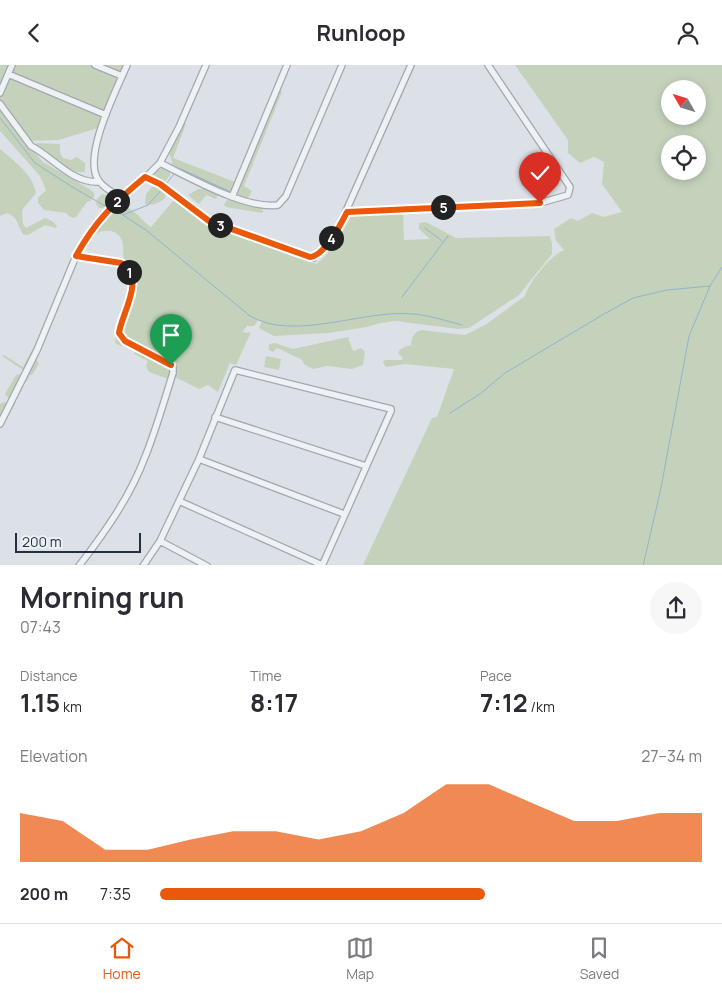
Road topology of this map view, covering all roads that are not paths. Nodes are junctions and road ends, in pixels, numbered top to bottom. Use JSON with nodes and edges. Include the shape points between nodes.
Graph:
{"nodes":[{"id":1,"x":12,"y":65,"type":"edge"},
{"id":2,"x":95,"y":65,"type":"edge"},
{"id":3,"x":127,"y":65,"type":"edge"},
{"id":4,"x":206,"y":65,"type":"edge"},
{"id":5,"x":287,"y":65,"type":"edge"},
{"id":6,"x":342,"y":65,"type":"edge"},
{"id":7,"x":411,"y":65,"type":"edge"},
{"id":8,"x":488,"y":65,"type":"edge"},
{"id":9,"x":8,"y":74,"type":"junction"},
{"id":10,"x":122,"y":76,"type":"junction"},
{"id":11,"x":0,"y":93,"type":"edge"},
{"id":12,"x":0,"y":104,"type":"edge"},
{"id":13,"x":106,"y":115,"type":"junction"},
{"id":14,"x":160,"y":163,"type":"junction"},
{"id":15,"x":145,"y":177,"type":"junction"},
{"id":16,"x":99,"y":181,"type":"junction"},
{"id":17,"x":120,"y":197,"type":"junction"},
{"id":18,"x":232,"y":197,"type":"junction"},
{"id":19,"x":347,"y":212,"type":"junction"},
{"id":20,"x":76,"y":256,"type":"junction"},
{"id":21,"x":215,"y":417,"type":"junction"},
{"id":22,"x":0,"y":424,"type":"edge"},
{"id":23,"x":199,"y":459,"type":"junction"},
{"id":24,"x":366,"y":466,"type":"junction"},
{"id":25,"x":179,"y":501,"type":"junction"},
{"id":26,"x":344,"y":515,"type":"junction"},
{"id":27,"x":160,"y":541,"type":"junction"},
{"id":28,"x":79,"y":565,"type":"edge"},
{"id":29,"x":143,"y":565,"type":"edge"},
{"id":30,"x":207,"y":565,"type":"edge"},
{"id":31,"x":322,"y":565,"type":"edge"}],
"edges":[{"from":1,"to":9,"type":"street"},
{"from":2,"to":10,"type":"street"},
{"from":3,"to":10,"type":"street"},
{"from":4,"to":14,"type":"street"},
{"from":5,"to":18,"type":"street"},
{"from":6,"to":18,"type":"street","via":[[283,201],[272,206]]},
{"from":7,"to":19,"type":"street"},
{"from":8,"to":19,"type":"street","via":[[570,187],[568,195],[531,204]]},
{"from":9,"to":11,"type":"street"},
{"from":9,"to":13,"type":"street"},
{"from":10,"to":13,"type":"street"},
{"from":12,"to":16,"type":"street","via":[[31,147],[80,179]]},
{"from":13,"to":16,"type":"street","via":[[94,160]]},
{"from":14,"to":15,"type":"street"},
{"from":14,"to":18,"type":"street"},
{"from":15,"to":17,"type":"street"},
{"from":15,"to":19,"type":"street","via":[[160,184],[209,221],[310,257],[321,252]]},
{"from":16,"to":17,"type":"street"},
{"from":17,"to":20,"type":"street","via":[[98,222]]},
{"from":20,"to":22,"type":"street","via":[[37,350]]},
{"from":20,"to":28,"type":"street","via":[[125,265],[131,277],[132,291],[119,333],[125,341],[167,362],[173,373],[145,458],[122,505]]},
{"from":21,"to":23,"type":"street"},
{"from":21,"to":24,"type":"street"},
{"from":21,"to":24,"type":"street","via":[[235,370],[389,408],[391,411]]},
{"from":23,"to":25,"type":"street"},
{"from":23,"to":26,"type":"street"},
{"from":24,"to":26,"type":"street"},
{"from":25,"to":27,"type":"street"},
{"from":25,"to":31,"type":"street"},
{"from":26,"to":31,"type":"street"},
{"from":27,"to":29,"type":"street"},
{"from":27,"to":30,"type":"street"}]}
